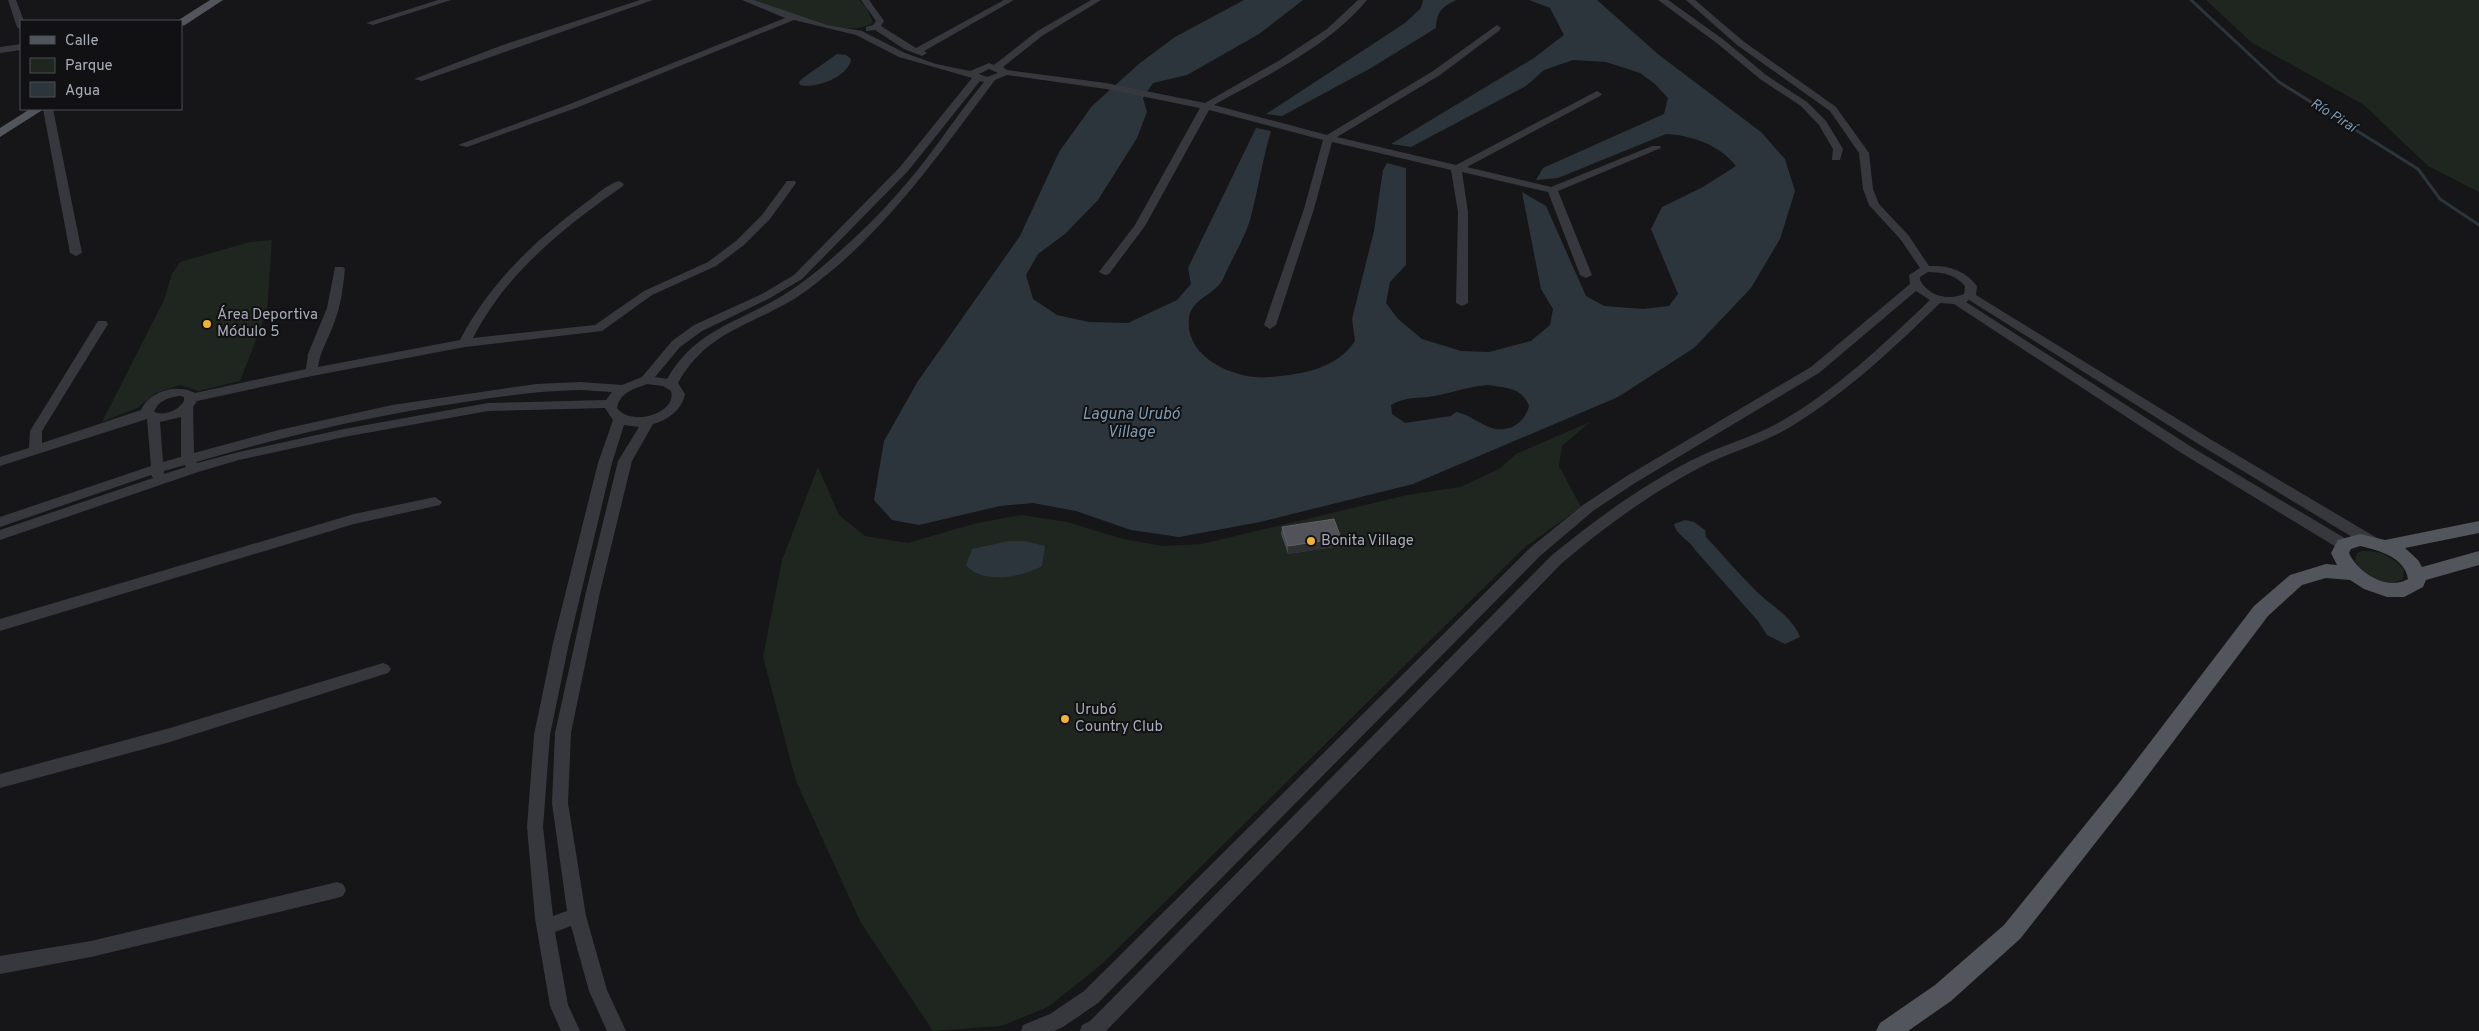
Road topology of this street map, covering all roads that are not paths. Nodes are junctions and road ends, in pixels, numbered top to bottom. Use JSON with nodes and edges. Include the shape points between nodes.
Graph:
{"nodes":[{"id":1,"x":12,"y":0,"type":"edge"},
{"id":2,"x":218,"y":0,"type":"edge"},
{"id":3,"x":447,"y":0,"type":"edge"},
{"id":4,"x":649,"y":0,"type":"edge"},
{"id":5,"x":746,"y":0,"type":"edge"},
{"id":6,"x":865,"y":0,"type":"edge"},
{"id":7,"x":1010,"y":0,"type":"edge"},
{"id":8,"x":1097,"y":0,"type":"edge"},
{"id":9,"x":1363,"y":0,"type":"edge"},
{"id":10,"x":1662,"y":0,"type":"edge"},
{"id":11,"x":1690,"y":0,"type":"edge"},
{"id":12,"x":792,"y":18,"type":"junction"},
{"id":13,"x":182,"y":22,"type":"edge"},
{"id":14,"x":370,"y":23,"type":"dead end"},
{"id":15,"x":20,"y":25,"type":"edge"},
{"id":16,"x":876,"y":27,"type":"junction"},
{"id":17,"x":1497,"y":28,"type":"dead end"},
{"id":18,"x":859,"y":33,"type":"junction"},
{"id":19,"x":20,"y":47,"type":"edge"},
{"id":20,"x":0,"y":50,"type":"edge"},
{"id":21,"x":916,"y":51,"type":"junction"},
{"id":22,"x":976,"y":73,"type":"junction"},
{"id":23,"x":997,"y":74,"type":"junction"},
{"id":24,"x":419,"y":79,"type":"dead end"},
{"id":25,"x":1597,"y":94,"type":"dead end"},
{"id":26,"x":1206,"y":106,"type":"junction"},
{"id":27,"x":36,"y":110,"type":"edge"},
{"id":28,"x":48,"y":110,"type":"edge"},
{"id":29,"x":0,"y":133,"type":"edge"},
{"id":30,"x":1328,"y":138,"type":"junction"},
{"id":31,"x":463,"y":145,"type":"dead end"},
{"id":32,"x":1656,"y":148,"type":"dead end"},
{"id":33,"x":1836,"y":158,"type":"dead end"},
{"id":34,"x":1456,"y":169,"type":"junction"},
{"id":35,"x":791,"y":183,"type":"dead end"},
{"id":36,"x":620,"y":184,"type":"dead end"},
{"id":37,"x":1552,"y":190,"type":"junction"},
{"id":38,"x":864,"y":212,"type":"junction"},
{"id":39,"x":881,"y":215,"type":"junction"},
{"id":40,"x":76,"y":253,"type":"dead end"},
{"id":41,"x":339,"y":268,"type":"dead end"},
{"id":42,"x":1926,"y":269,"type":"junction"},
{"id":43,"x":1105,"y":272,"type":"dead end"},
{"id":44,"x":1586,"y":275,"type":"dead end"},
{"id":45,"x":1916,"y":285,"type":"junction"},
{"id":46,"x":1970,"y":296,"type":"junction"},
{"id":47,"x":1938,"y":299,"type":"junction"},
{"id":48,"x":1957,"y":301,"type":"junction"},
{"id":49,"x":1462,"y":303,"type":"dead end"},
{"id":50,"x":739,"y":309,"type":"junction"},
{"id":51,"x":749,"y":318,"type":"junction"},
{"id":52,"x":102,"y":324,"type":"dead end"},
{"id":53,"x":1270,"y":325,"type":"dead end"},
{"id":54,"x":465,"y":342,"type":"junction"},
{"id":55,"x":312,"y":372,"type":"junction"},
{"id":56,"x":646,"y":380,"type":"junction"},
{"id":57,"x":671,"y":384,"type":"junction"},
{"id":58,"x":623,"y":389,"type":"junction"},
{"id":59,"x":189,"y":403,"type":"junction"},
{"id":60,"x":610,"y":404,"type":"junction"},
{"id":61,"x":401,"y":407,"type":"junction"},
{"id":62,"x":150,"y":415,"type":"junction"},
{"id":63,"x":620,"y":420,"type":"junction"},
{"id":64,"x":649,"y":420,"type":"junction"},
{"id":65,"x":394,"y":424,"type":"junction"},
{"id":66,"x":35,"y":450,"type":"junction"},
{"id":67,"x":0,"y":462,"type":"edge"},
{"id":68,"x":191,"y":464,"type":"junction"},
{"id":69,"x":158,"y":474,"type":"junction"},
{"id":70,"x":435,"y":502,"type":"dead end"},
{"id":71,"x":0,"y":522,"type":"edge"},
{"id":72,"x":2479,"y":527,"type":"edge"},
{"id":73,"x":0,"y":535,"type":"edge"},
{"id":74,"x":2342,"y":544,"type":"junction"},
{"id":75,"x":2379,"y":544,"type":"junction"},
{"id":76,"x":2479,"y":558,"type":"edge"},
{"id":77,"x":2354,"y":574,"type":"junction"},
{"id":78,"x":2418,"y":575,"type":"junction"},
{"id":79,"x":1478,"y":608,"type":"junction"},
{"id":80,"x":1496,"y":619,"type":"junction"},
{"id":81,"x":0,"y":625,"type":"edge"},
{"id":82,"x":383,"y":669,"type":"dead end"},
{"id":83,"x":0,"y":781,"type":"edge"},
{"id":84,"x":337,"y":890,"type":"dead end"},
{"id":85,"x":577,"y":916,"type":"junction"},
{"id":86,"x":546,"y":927,"type":"junction"},
{"id":87,"x":0,"y":964,"type":"edge"},
{"id":88,"x":1058,"y":1026,"type":"edge"},
{"id":89,"x":571,"y":1031,"type":"edge"},
{"id":90,"x":617,"y":1031,"type":"edge"},
{"id":91,"x":1030,"y":1031,"type":"edge"},
{"id":92,"x":1089,"y":1031,"type":"edge"},
{"id":93,"x":1888,"y":1031,"type":"edge"}],
"edges":[{"from":1,"to":15,"type":"street"},
{"from":2,"to":13,"type":"main road"},
{"from":3,"to":14,"type":"street"},
{"from":4,"to":24,"type":"street"},
{"from":5,"to":12,"type":"street"},
{"from":6,"to":16,"type":"street","via":[[880,21]]},
{"from":7,"to":21,"type":"street"},
{"from":8,"to":23,"type":"street","via":[[1039,34]]},
{"from":9,"to":26,"type":"street","via":[[1330,31]]},
{"from":10,"to":33,"type":"street","via":[[1804,104],[1823,123],[1838,149]]},
{"from":11,"to":42,"type":"street","via":[[1740,43],[1833,109],[1850,128],[1864,153],[1868,189],[1874,205],[1906,238]]},
{"from":12,"to":18,"type":"street"},
{"from":12,"to":31,"type":"street","via":[[582,102]]},
{"from":16,"to":18,"type":"street"},
{"from":16,"to":21,"type":"street"},
{"from":17,"to":30,"type":"street","via":[[1479,44],[1412,88]]},
{"from":18,"to":22,"type":"street","via":[[902,55],[934,66]]},
{"from":19,"to":20,"type":"street"},
{"from":21,"to":22,"type":"street"},
{"from":22,"to":23,"type":"street"},
{"from":22,"to":23,"type":"street"},
{"from":22,"to":38,"type":"street","via":[[938,129]]},
{"from":23,"to":26,"type":"street","via":[[1036,82],[1054,80],[1111,86]]},
{"from":23,"to":39,"type":"street","via":[[929,161]]},
{"from":25,"to":34,"type":"street"},
{"from":26,"to":30,"type":"street"},
{"from":26,"to":43,"type":"street","via":[[1140,226]]},
{"from":27,"to":29,"type":"main road"},
{"from":28,"to":40,"type":"street"},
{"from":30,"to":34,"type":"street"},
{"from":30,"to":53,"type":"street","via":[[1310,209]]},
{"from":32,"to":37,"type":"street"},
{"from":34,"to":37,"type":"street"},
{"from":34,"to":49,"type":"street","via":[[1463,212]]},
{"from":35,"to":54,"type":"street","via":[[766,217],[740,243],[712,264],[648,293],[598,328]]},
{"from":36,"to":54,"type":"street","via":[[559,228],[520,264],[474,322]]},
{"from":37,"to":44,"type":"street"},
{"from":38,"to":39,"type":"street"},
{"from":38,"to":50,"type":"street","via":[[798,277]]},
{"from":39,"to":51,"type":"street","via":[[816,278]]},
{"from":41,"to":55,"type":"street","via":[[333,308],[325,332],[312,353]]},
{"from":42,"to":45,"type":"street","via":[[1915,275]]},
{"from":42,"to":46,"type":"street","via":[[1944,269],[1961,276],[1971,286]]},
{"from":45,"to":47,"type":"street"},
{"from":45,"to":79,"type":"street","via":[[1815,370],[1588,508],[1535,552]]},
{"from":46,"to":48,"type":"street"},
{"from":46,"to":75,"type":"street","via":[[2205,442]]},
{"from":47,"to":48,"type":"street"},
{"from":47,"to":80,"type":"street","via":[[1832,395],[1783,426],[1695,464],[1602,522],[1557,559]]},
{"from":48,"to":74,"type":"street","via":[[2188,451]]},
{"from":50,"to":51,"type":"street"},
{"from":50,"to":56,"type":"street","via":[[698,328],[676,344]]},
{"from":51,"to":57,"type":"street","via":[[696,348],[679,366]]},
{"from":52,"to":66,"type":"street","via":[[36,431]]},
{"from":54,"to":55,"type":"street"},
{"from":55,"to":59,"type":"street"},
{"from":56,"to":57,"type":"street"},
{"from":56,"to":58,"type":"street"},
{"from":57,"to":64,"type":"street","via":[[678,394],[677,401],[671,409]]},
{"from":58,"to":60,"type":"street"},
{"from":58,"to":61,"type":"street","via":[[601,386],[523,389]]},
{"from":59,"to":62,"type":"street","via":[[167,417]]},
{"from":59,"to":62,"type":"street","via":[[186,393],[167,394],[150,405]]},
{"from":59,"to":68,"type":"street"},
{"from":60,"to":63,"type":"street","via":[[611,411]]},
{"from":60,"to":65,"type":"street","via":[[488,406]]},
{"from":61,"to":65,"type":"street"},
{"from":61,"to":68,"type":"street","via":[[302,427]]},
{"from":62,"to":66,"type":"street"},
{"from":62,"to":69,"type":"street"},
{"from":63,"to":64,"type":"street"},
{"from":63,"to":86,"type":"street","via":[[602,472],[542,735],[535,826]]},
{"from":64,"to":85,"type":"street","via":[[625,461],[563,733],[560,803]]},
{"from":65,"to":68,"type":"street"},
{"from":66,"to":67,"type":"street"},
{"from":68,"to":69,"type":"street"},
{"from":69,"to":71,"type":"street"},
{"from":69,"to":73,"type":"street"},
{"from":70,"to":81,"type":"street","via":[[354,519]]},
{"from":72,"to":75,"type":"main road"},
{"from":74,"to":75,"type":"main road","via":[[2350,541]]},
{"from":74,"to":77,"type":"main road","via":[[2340,558]]},
{"from":75,"to":78,"type":"main road","via":[[2407,559]]},
{"from":76,"to":78,"type":"main road"},
{"from":77,"to":78,"type":"main road","via":[[2374,585],[2396,590],[2413,586]]},
{"from":77,"to":93,"type":"main road","via":[[2326,571],[2296,580],[2261,610],[2126,789],[2012,932],[1943,993]]},
{"from":79,"to":80,"type":"street"},
{"from":79,"to":88,"type":"street","via":[[1091,997]]},
{"from":80,"to":92,"type":"street","via":[[1097,1027]]},
{"from":82,"to":83,"type":"street","via":[[170,735]]},
{"from":84,"to":87,"type":"street","via":[[91,949]]},
{"from":85,"to":86,"type":"street"},
{"from":85,"to":90,"type":"street","via":[[598,991]]},
{"from":86,"to":89,"type":"street","via":[[559,1006]]},
{"from":88,"to":91,"type":"street"}]}
